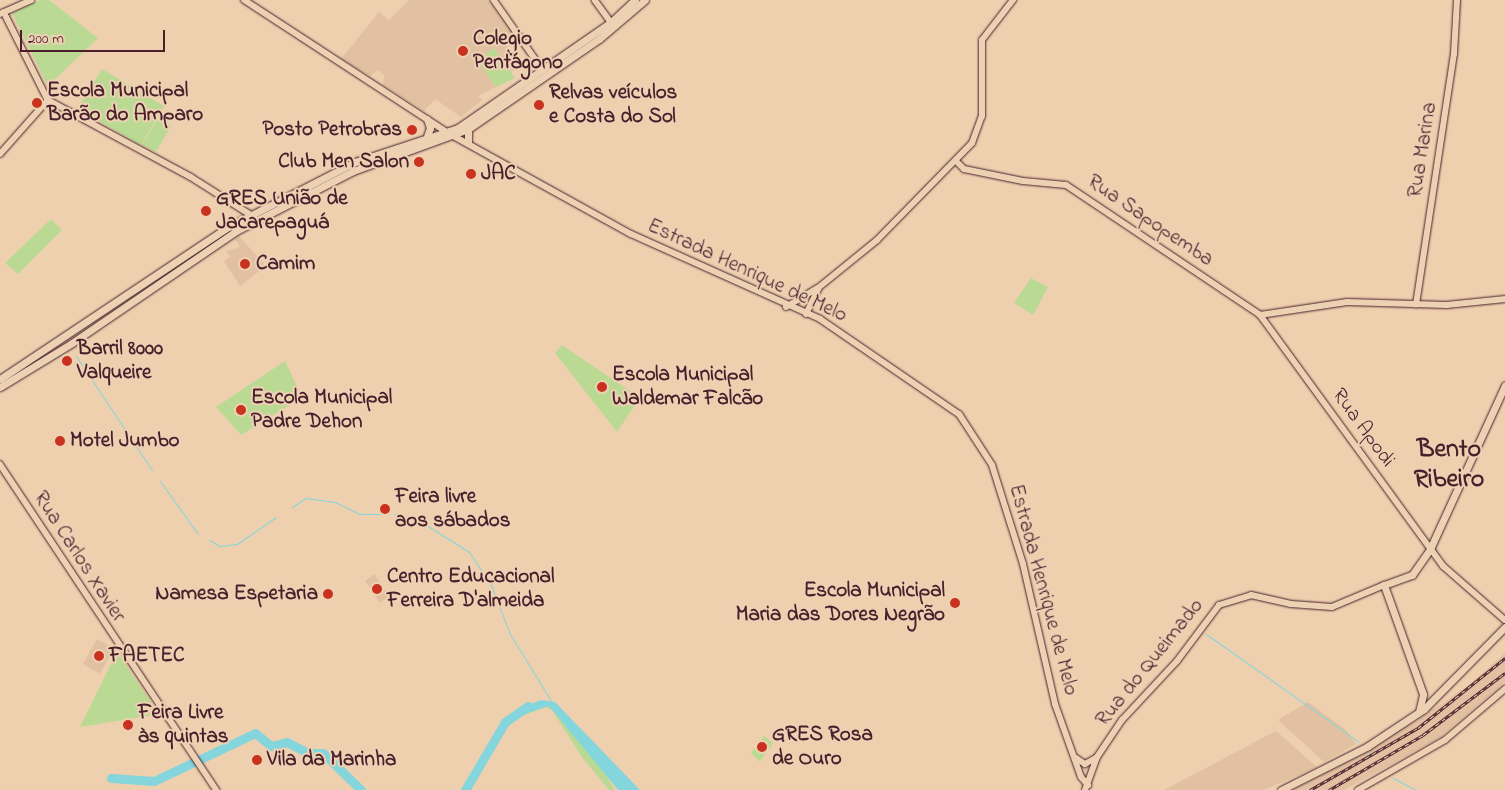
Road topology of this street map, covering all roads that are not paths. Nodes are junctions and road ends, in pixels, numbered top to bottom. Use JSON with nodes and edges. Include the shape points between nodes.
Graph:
{"nodes":[{"id":1,"x":31,"y":0,"type":"edge"},
{"id":2,"x":244,"y":0,"type":"edge"},
{"id":3,"x":494,"y":0,"type":"edge"},
{"id":4,"x":595,"y":0,"type":"edge"},
{"id":5,"x":635,"y":0,"type":"edge"},
{"id":6,"x":646,"y":0,"type":"edge"},
{"id":7,"x":1013,"y":0,"type":"edge"},
{"id":8,"x":1457,"y":0,"type":"edge"},
{"id":9,"x":2,"y":13,"type":"edge"},
{"id":10,"x":610,"y":22,"type":"junction"},
{"id":11,"x":543,"y":70,"type":"junction"},
{"id":12,"x":48,"y":100,"type":"junction"},
{"id":13,"x":427,"y":119,"type":"junction"},
{"id":14,"x":468,"y":129,"type":"junction"},
{"id":15,"x":451,"y":134,"type":"junction"},
{"id":16,"x":426,"y":139,"type":"junction"},
{"id":17,"x":468,"y":143,"type":"junction"},
{"id":18,"x":0,"y":154,"type":"edge"},
{"id":19,"x":957,"y":162,"type":"junction"},
{"id":20,"x":251,"y":215,"type":"junction"},
{"id":21,"x":818,"y":288,"type":"junction"},
{"id":22,"x":1505,"y":299,"type":"edge"},
{"id":23,"x":1416,"y":305,"type":"junction"},
{"id":24,"x":786,"y":306,"type":"junction"},
{"id":25,"x":1274,"y":313,"type":"junction"},
{"id":26,"x":806,"y":314,"type":"junction"},
{"id":27,"x":1260,"y":315,"type":"junction"},
{"id":28,"x":1266,"y":323,"type":"junction"},
{"id":29,"x":0,"y":379,"type":"edge"},
{"id":30,"x":1505,"y":385,"type":"edge"},
{"id":31,"x":0,"y":387,"type":"edge"},
{"id":32,"x":0,"y":464,"type":"edge"},
{"id":33,"x":1430,"y":549,"type":"junction"},
{"id":34,"x":1384,"y":585,"type":"junction"},
{"id":35,"x":1505,"y":620,"type":"edge"},
{"id":36,"x":1505,"y":627,"type":"edge"},
{"id":37,"x":1505,"y":689,"type":"edge"},
{"id":38,"x":1423,"y":694,"type":"junction"},
{"id":39,"x":1436,"y":698,"type":"junction"},
{"id":40,"x":1419,"y":712,"type":"junction"},
{"id":41,"x":1097,"y":757,"type":"junction"},
{"id":42,"x":1076,"y":758,"type":"junction"},
{"id":43,"x":1086,"y":788,"type":"edge"},
{"id":44,"x":217,"y":790,"type":"edge"},
{"id":45,"x":1281,"y":790,"type":"edge"},
{"id":46,"x":1358,"y":790,"type":"edge"}],
"edges":[{"from":1,"to":9,"type":"street"},
{"from":2,"to":13,"type":"main road","name":"Estrada Henrique de Melo"},
{"from":3,"to":11,"type":"street"},
{"from":4,"to":10,"type":"street"},
{"from":5,"to":10,"type":"main road"},
{"from":6,"to":14,"type":"main road","via":[[599,39]]},
{"from":7,"to":19,"type":"main road","via":[[983,36],[981,124]]},
{"from":8,"to":23,"type":"street","name":"Rua Marina","via":[[1454,54]]},
{"from":9,"to":12,"type":"street"},
{"from":10,"to":11,"type":"main road"},
{"from":11,"to":15,"type":"main road"},
{"from":12,"to":18,"type":"street"},
{"from":12,"to":20,"type":"street","via":[[198,180]]},
{"from":13,"to":15,"type":"main road","name":"Estrada Henrique de Melo"},
{"from":13,"to":16,"type":"main road"},
{"from":14,"to":15,"type":"main road"},
{"from":14,"to":17,"type":"main road"},
{"from":15,"to":16,"type":"main road"},
{"from":15,"to":17,"type":"main road","name":"Estrada Henrique de Melo"},
{"from":15,"to":31,"type":"main road","via":[[359,169],[236,231],[72,343]]},
{"from":16,"to":20,"type":"main road","via":[[355,162]]},
{"from":17,"to":24,"type":"main road","name":"Estrada Henrique de Melo","via":[[631,234]]},
{"from":19,"to":21,"type":"main road","via":[[877,240]]},
{"from":19,"to":27,"type":"main road","name":"Rua Sapopemba","via":[[964,169],[1023,181],[1066,185]]},
{"from":20,"to":29,"type":"main road"},
{"from":21,"to":24,"type":"main road"},
{"from":21,"to":26,"type":"main road"},
{"from":22,"to":23,"type":"main road"},
{"from":23,"to":25,"type":"main road","via":[[1347,302]]},
{"from":24,"to":26,"type":"main road","name":"Estrada Henrique de Melo"},
{"from":25,"to":27,"type":"main road"},
{"from":25,"to":28,"type":"main road"},
{"from":26,"to":42,"type":"main road","name":"Estrada Henrique de Melo","via":[[827,324],[955,410],[983,446],[1021,556],[1045,666]]},
{"from":27,"to":28,"type":"main road","name":"Rua Sapopemba"},
{"from":28,"to":33,"type":"main road","name":"Rua Apodi"},
{"from":30,"to":33,"type":"main road"},
{"from":32,"to":44,"type":"street","name":"Rua Carlos Xavier"},
{"from":33,"to":34,"type":"main road","via":[[1412,575]]},
{"from":33,"to":35,"type":"main road","name":"Rua Apodi","via":[[1451,576]]},
{"from":34,"to":38,"type":"main road"},
{"from":34,"to":41,"type":"main road","name":"Rua do Queimado","via":[[1332,607],[1291,604],[1251,595],[1220,605],[1177,661],[1128,712]]},
{"from":36,"to":39,"type":"main road"},
{"from":37,"to":46,"type":"main road","via":[[1445,740]]},
{"from":38,"to":39,"type":"main road"},
{"from":38,"to":40,"type":"main road"},
{"from":39,"to":40,"type":"main road"},
{"from":40,"to":45,"type":"main road","via":[[1368,746]]},
{"from":41,"to":42,"type":"main road","via":[[1088,764]]},
{"from":41,"to":43,"type":"main road","name":"Rua do Queimado"},
{"from":42,"to":43,"type":"main road","name":"Estrada Henrique de Melo"}]}
